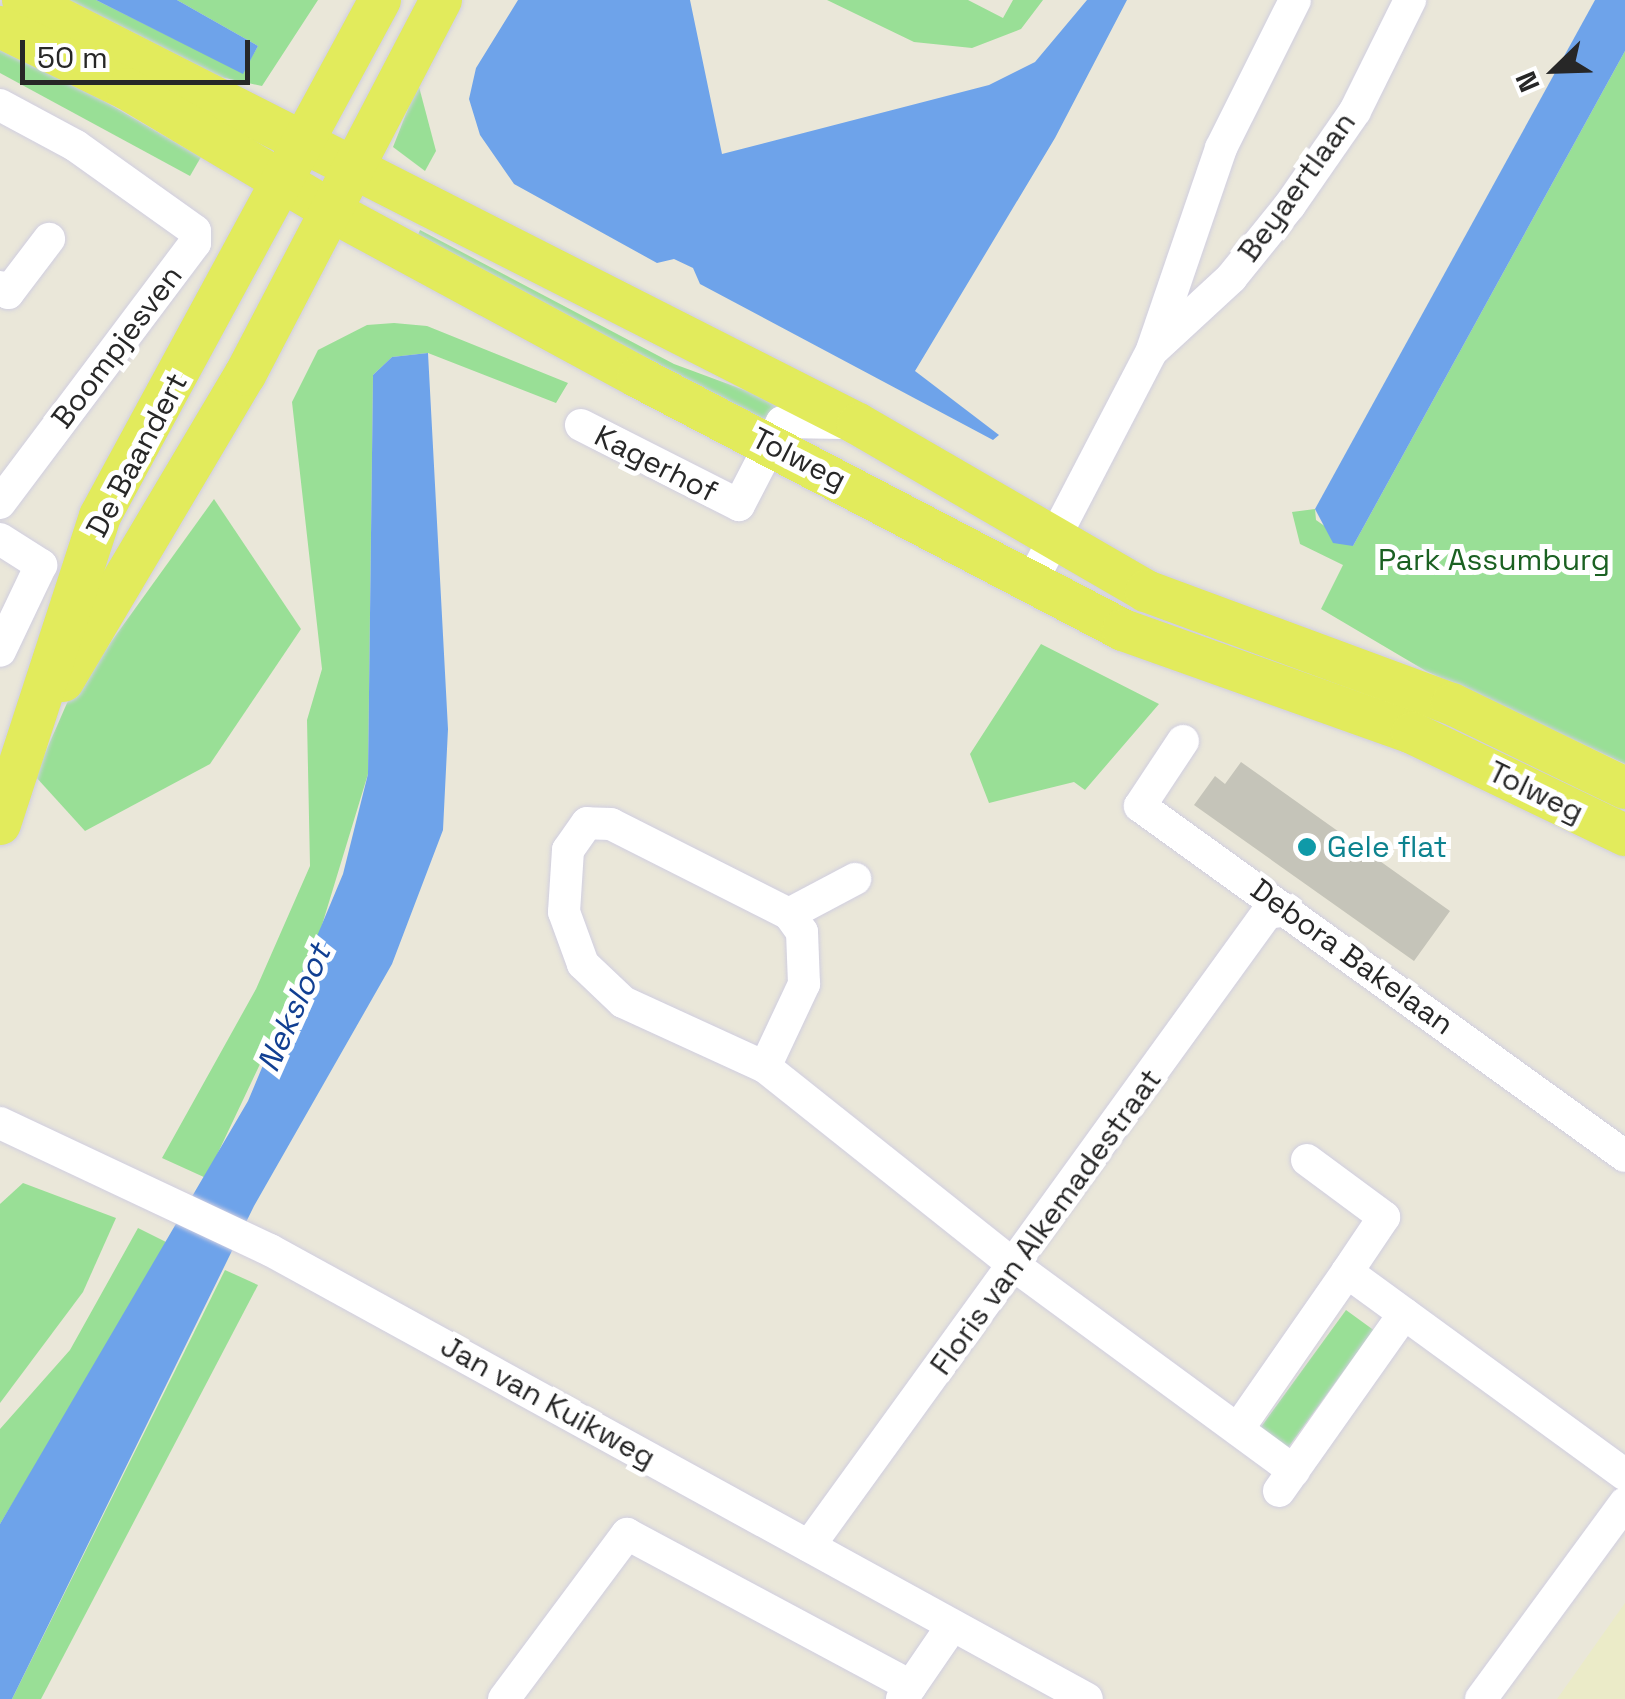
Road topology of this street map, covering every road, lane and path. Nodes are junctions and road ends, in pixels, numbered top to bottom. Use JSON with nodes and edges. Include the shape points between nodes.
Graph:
{"nodes":[{"id":1,"x":23,"y":0,"type":"edge"},
{"id":2,"x":380,"y":0,"type":"edge"},
{"id":3,"x":441,"y":0,"type":"edge"},
{"id":4,"x":1294,"y":0,"type":"edge"},
{"id":5,"x":1410,"y":0,"type":"edge"},
{"id":6,"x":0,"y":27,"type":"edge"},
{"id":7,"x":0,"y":105,"type":"edge"},
{"id":8,"x":302,"y":141,"type":"junction"},
{"id":9,"x":355,"y":170,"type":"junction"},
{"id":10,"x":283,"y":184,"type":"junction"},
{"id":11,"x":332,"y":212,"type":"junction"},
{"id":12,"x":49,"y":239,"type":"dead end"},
{"id":13,"x":0,"y":287,"type":"edge"},
{"id":14,"x":1152,"y":351,"type":"junction"},
{"id":15,"x":858,"y":424,"type":"junction"},
{"id":16,"x":581,"y":425,"type":"dead end"},
{"id":17,"x":767,"y":443,"type":"junction"},
{"id":18,"x":0,"y":503,"type":"edge"},
{"id":19,"x":0,"y":539,"type":"edge"},
{"id":20,"x":1056,"y":542,"type":"junction"},
{"id":21,"x":1031,"y":583,"type":"junction"},
{"id":22,"x":0,"y":651,"type":"edge"},
{"id":23,"x":1183,"y":741,"type":"dead end"},
{"id":24,"x":26,"y":742,"type":"junction"},
{"id":25,"x":1625,"y":788,"type":"edge"},
{"id":26,"x":0,"y":824,"type":"edge"},
{"id":27,"x":1625,"y":835,"type":"edge"},
{"id":28,"x":855,"y":878,"type":"dead end"},
{"id":29,"x":1288,"y":910,"type":"junction"},
{"id":30,"x":789,"y":914,"type":"junction"},
{"id":31,"x":765,"y":1067,"type":"junction"},
{"id":32,"x":0,"y":1123,"type":"edge"},
{"id":33,"x":1625,"y":1156,"type":"edge"},
{"id":34,"x":1307,"y":1160,"type":"dead end"},
{"id":35,"x":1015,"y":1266,"type":"junction"},
{"id":36,"x":1347,"y":1272,"type":"junction"},
{"id":37,"x":1404,"y":1314,"type":"junction"},
{"id":38,"x":1238,"y":1429,"type":"junction"},
{"id":39,"x":1625,"y":1475,"type":"edge"},
{"id":40,"x":1625,"y":1503,"type":"edge"},
{"id":41,"x":810,"y":1546,"type":"junction"},
{"id":42,"x":952,"y":1626,"type":"junction"},
{"id":43,"x":906,"y":1692,"type":"edge"},
{"id":44,"x":504,"y":1699,"type":"edge"},
{"id":45,"x":1088,"y":1699,"type":"edge"},
{"id":46,"x":1481,"y":1699,"type":"edge"}],
"edges":[{"from":1,"to":8,"type":"main road","name":"Tolweg"},
{"from":2,"to":8,"type":"main road","name":"De Baandert"},
{"from":3,"to":9,"type":"main road","name":"De Baandert"},
{"from":4,"to":14,"type":"street","name":"Beyaertlaan","via":[[1221,148]]},
{"from":5,"to":14,"type":"street","name":"Beyaertlaan","via":[[1354,111],[1290,205],[1230,278]]},
{"from":6,"to":10,"type":"main road","name":"Tolweg","via":[[127,89]]},
{"from":7,"to":18,"type":"street","name":"Boompjesven","via":[[91,157],[195,232],[196,244]]},
{"from":8,"to":9,"type":"main road","name":"Tolweg"},
{"from":8,"to":10,"type":"main road","name":"De Baandert"},
{"from":9,"to":11,"type":"main road","name":"De Baandert"},
{"from":9,"to":15,"type":"main road","name":"Tolweg"},
{"from":10,"to":11,"type":"main road","name":"Tolweg"},
{"from":10,"to":24,"type":"main road","name":"De Baandert","via":[[100,516]]},
{"from":11,"to":17,"type":"main road","name":"Tolweg"},
{"from":11,"to":24,"type":"main road","name":"De Baandert","via":[[176,496]]},
{"from":12,"to":13,"type":"street","via":[[8,293]]},
{"from":14,"to":20,"type":"street","name":"Beyaertlaan"},
{"from":15,"to":17,"type":"street","via":[[791,418]]},
{"from":15,"to":20,"type":"main road","name":"Tolweg"},
{"from":16,"to":17,"type":"street","name":"Kagerhof","via":[[739,505]]},
{"from":17,"to":21,"type":"main road","name":"Tolweg"},
{"from":19,"to":22,"type":"street","via":[[42,565]]},
{"from":20,"to":21,"type":"street","name":"Beyaertlaan"},
{"from":20,"to":25,"type":"main road","name":"Tolweg","via":[[1166,600],[1452,704]]},
{"from":21,"to":27,"type":"main road","name":"Tolweg","via":[[1141,638],[1412,732]]},
{"from":23,"to":29,"type":"street","name":"Debora Bakelaan","via":[[1140,806]]},
{"from":24,"to":26,"type":"main road","name":"De Baandert"},
{"from":28,"to":30,"type":"street"},
{"from":29,"to":33,"type":"street","name":"Debora Bakelaan"},
{"from":29,"to":35,"type":"street","name":"Floris van Alkemadestraat","via":[[1267,913]]},
{"from":30,"to":31,"type":"street","via":[[802,932],[804,984]]},
{"from":30,"to":31,"type":"street","via":[[611,824],[587,824],[568,850],[564,912],[583,964],[622,1002]]},
{"from":31,"to":35,"type":"street"},
{"from":32,"to":41,"type":"street","name":"Jan van Kuikweg","via":[[254,1241]]},
{"from":34,"to":36,"type":"street","via":[[1384,1217]]},
{"from":35,"to":38,"type":"street"},
{"from":35,"to":41,"type":"street","name":"Floris van Alkemadestraat"},
{"from":36,"to":37,"type":"street"},
{"from":36,"to":38,"type":"street"},
{"from":37,"to":38,"type":"street","via":[[1286,1481]]},
{"from":37,"to":39,"type":"street"},
{"from":40,"to":46,"type":"street"},
{"from":41,"to":42,"type":"street","name":"Jan van Kuikweg"},
{"from":42,"to":43,"type":"street"},
{"from":42,"to":45,"type":"street","name":"Jan van Kuikweg"},
{"from":43,"to":44,"type":"street","via":[[627,1534]]}]}
